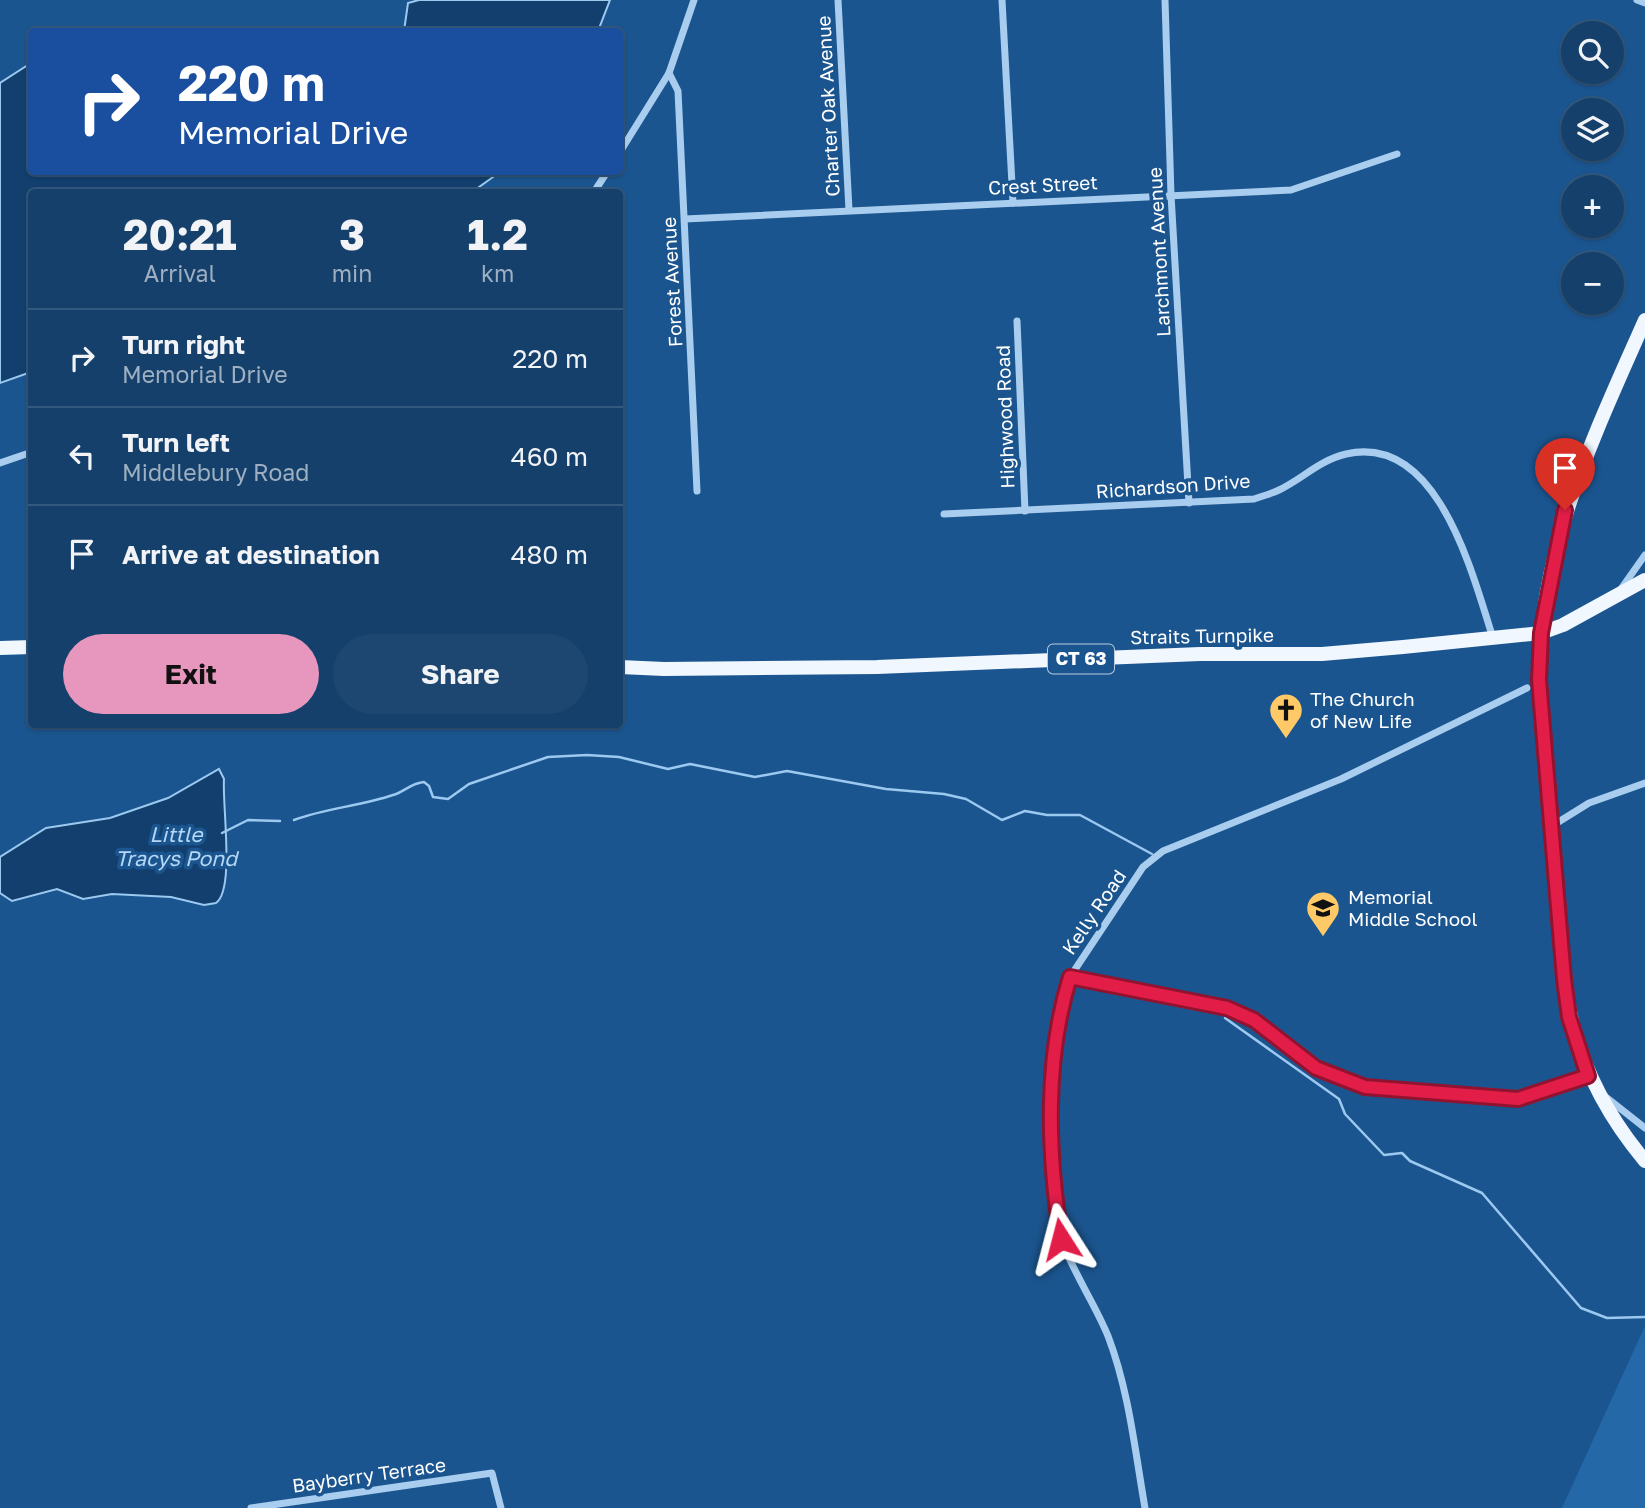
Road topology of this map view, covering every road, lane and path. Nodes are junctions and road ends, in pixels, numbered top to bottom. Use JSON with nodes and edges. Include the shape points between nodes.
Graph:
{"nodes":[{"id":1,"x":694,"y":0,"type":"edge"},
{"id":2,"x":838,"y":0,"type":"edge"},
{"id":3,"x":1002,"y":0,"type":"edge"},
{"id":4,"x":1165,"y":0,"type":"edge"},
{"id":5,"x":1637,"y":0,"type":"edge"},
{"id":6,"x":1645,"y":4,"type":"edge"},
{"id":7,"x":669,"y":73,"type":"junction"},
{"id":8,"x":623,"y":147,"type":"edge"},
{"id":9,"x":1396,"y":154,"type":"dead end"},
{"id":10,"x":1171,"y":195,"type":"junction"},
{"id":11,"x":1013,"y":202,"type":"junction"},
{"id":12,"x":849,"y":210,"type":"junction"},
{"id":13,"x":685,"y":219,"type":"junction"},
{"id":14,"x":1645,"y":320,"type":"edge"},
{"id":15,"x":1017,"y":321,"type":"dead end"},
{"id":16,"x":28,"y":453,"type":"edge"},
{"id":17,"x":0,"y":463,"type":"edge"},
{"id":18,"x":697,"y":491,"type":"dead end"},
{"id":19,"x":1189,"y":503,"type":"junction"},
{"id":20,"x":1025,"y":511,"type":"junction"},
{"id":21,"x":944,"y":513,"type":"dead end"},
{"id":22,"x":1645,"y":555,"type":"edge"},
{"id":23,"x":1645,"y":580,"type":"edge"},
{"id":24,"x":1619,"y":592,"type":"junction"},
{"id":25,"x":1541,"y":633,"type":"junction"},
{"id":26,"x":1493,"y":638,"type":"junction"},
{"id":27,"x":28,"y":647,"type":"edge"},
{"id":28,"x":0,"y":648,"type":"edge"},
{"id":29,"x":623,"y":667,"type":"edge"},
{"id":30,"x":1527,"y":688,"type":"dead end"},
{"id":31,"x":1645,"y":783,"type":"edge"},
{"id":32,"x":1552,"y":827,"type":"junction"},
{"id":33,"x":1070,"y":977,"type":"junction"},
{"id":34,"x":1588,"y":1076,"type":"junction"},
{"id":35,"x":1597,"y":1092,"type":"junction"},
{"id":36,"x":1645,"y":1128,"type":"edge"},
{"id":37,"x":1645,"y":1161,"type":"edge"},
{"id":38,"x":310,"y":1504,"type":"edge"},
{"id":39,"x":251,"y":1508,"type":"edge"},
{"id":40,"x":501,"y":1508,"type":"edge"},
{"id":41,"x":1145,"y":1508,"type":"edge"}],
"edges":[{"from":1,"to":7,"type":"street"},
{"from":2,"to":12,"type":"street","name":"Charter Oak Avenue"},
{"from":3,"to":11,"type":"street"},
{"from":4,"to":10,"type":"street","name":"Larchmont Avenue"},
{"from":5,"to":6,"type":"street"},
{"from":7,"to":8,"type":"street"},
{"from":7,"to":13,"type":"street","name":"Forest Avenue","via":[[678,90]]},
{"from":9,"to":10,"type":"street","name":"Crest Street","via":[[1291,190]]},
{"from":10,"to":11,"type":"street","name":"Crest Street"},
{"from":10,"to":19,"type":"street","name":"Larchmont Avenue"},
{"from":11,"to":12,"type":"street","name":"Crest Street"},
{"from":12,"to":13,"type":"street","name":"Crest Street"},
{"from":13,"to":18,"type":"street","name":"Forest Avenue"},
{"from":14,"to":25,"type":"main road","via":[[1565,510]]},
{"from":15,"to":20,"type":"street","name":"Highwood Road"},
{"from":16,"to":17,"type":"street"},
{"from":19,"to":20,"type":"street","name":"Richardson Drive"},
{"from":19,"to":26,"type":"street","name":"Richardson Drive","via":[[1254,499],[1349,454],[1377,455],[1402,463],[1423,477],[1441,507],[1473,576]]},
{"from":20,"to":21,"type":"street","name":"Richardson Drive"},
{"from":22,"to":24,"type":"street"},
{"from":23,"to":24,"type":"main road","name":"Straits Turnpike","number":"CT 63"},
{"from":24,"to":25,"type":"main road","name":"Straits Turnpike","number":"CT 63"},
{"from":25,"to":26,"type":"main road","name":"Straits Turnpike","number":"CT 63"},
{"from":25,"to":32,"type":"main road","via":[[1542,719]]},
{"from":26,"to":29,"type":"main road","name":"Straits Turnpike","number":"CT 63","via":[[1322,654],[1200,654],[877,667]]},
{"from":27,"to":28,"type":"main road"},
{"from":30,"to":33,"type":"street","name":"Kelly Road","via":[[1341,779],[1163,851],[1143,867]]},
{"from":31,"to":32,"type":"street","via":[[1589,803]]},
{"from":32,"to":34,"type":"main road","via":[[1569,1017]]},
{"from":33,"to":34,"type":"street","via":[[1227,1008],[1254,1020],[1316,1068],[1365,1087],[1518,1099]]},
{"from":33,"to":41,"type":"street","name":"Kelly Road","via":[[1051,1111],[1052,1178],[1061,1239],[1108,1336],[1124,1390]]},
{"from":34,"to":35,"type":"main road"},
{"from":35,"to":36,"type":"street"},
{"from":35,"to":37,"type":"main road"},
{"from":38,"to":39,"type":"street","name":"Bayberry Terrace"},
{"from":38,"to":40,"type":"street","name":"Bayberry Terrace","via":[[492,1473]]}]}
